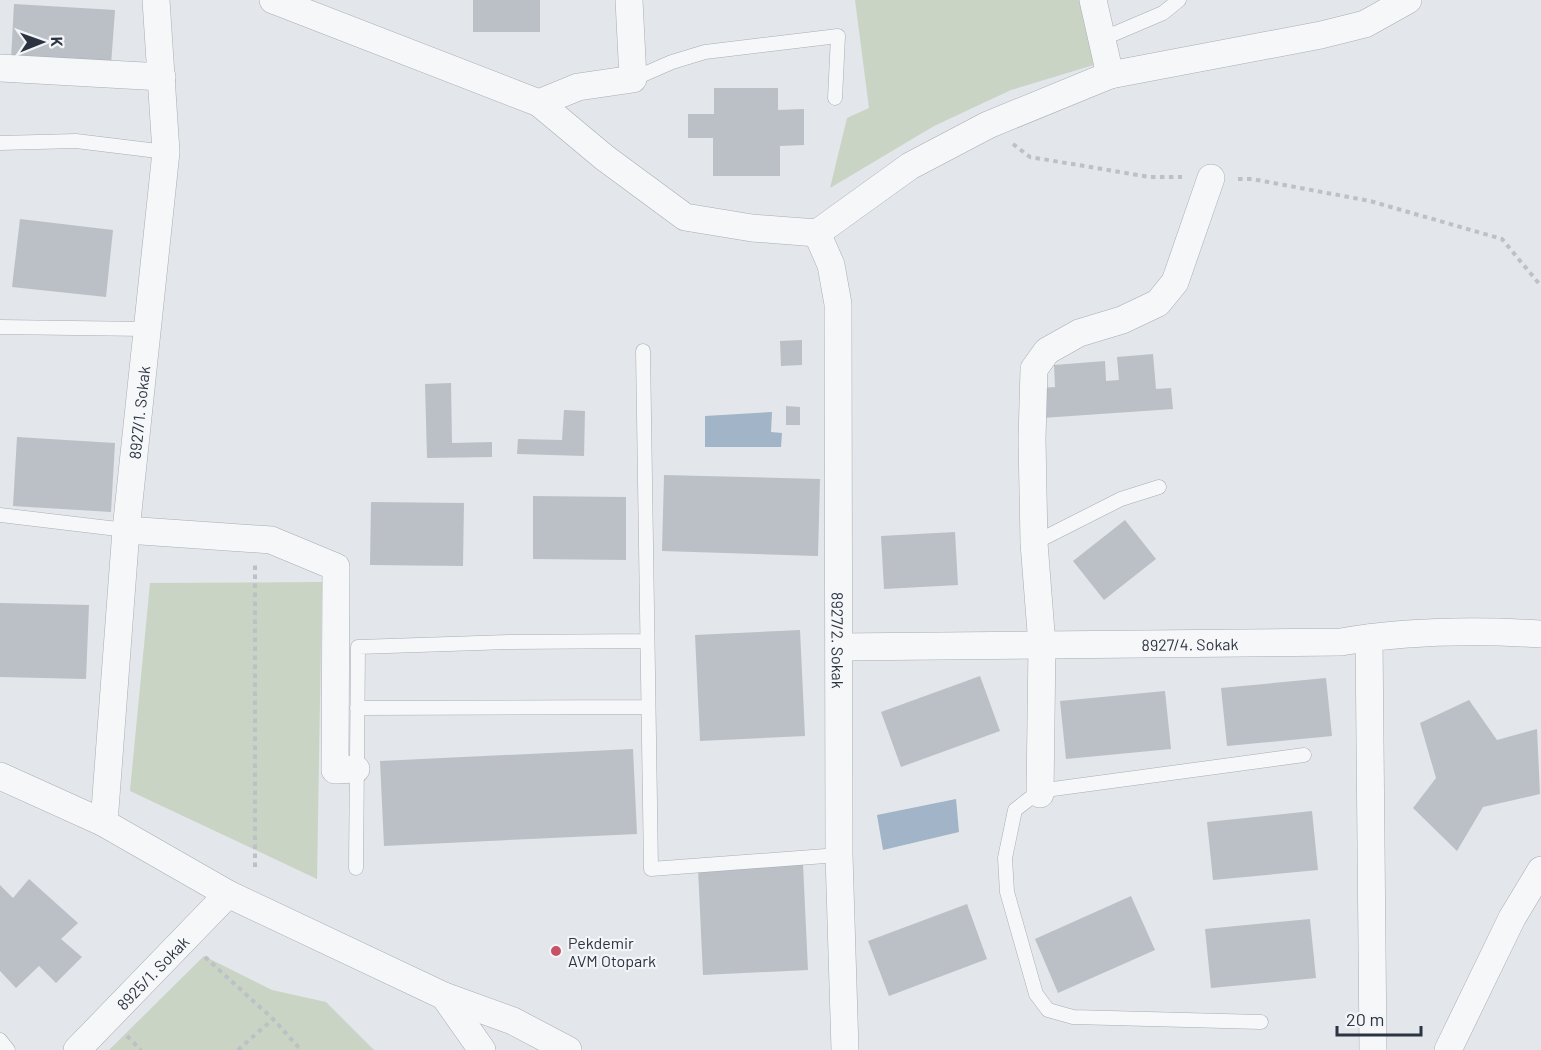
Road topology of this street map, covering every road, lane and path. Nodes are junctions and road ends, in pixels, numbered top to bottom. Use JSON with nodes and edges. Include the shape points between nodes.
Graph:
{"nodes":[{"id":1,"x":156,"y":0,"type":"edge"},
{"id":2,"x":273,"y":0,"type":"edge"},
{"id":3,"x":629,"y":0,"type":"edge"},
{"id":4,"x":1093,"y":0,"type":"edge"},
{"id":5,"x":1179,"y":0,"type":"edge"},
{"id":6,"x":1408,"y":0,"type":"edge"},
{"id":7,"x":1102,"y":39,"type":"junction"},
{"id":8,"x":0,"y":68,"type":"edge"},
{"id":9,"x":1110,"y":75,"type":"junction"},
{"id":10,"x":162,"y":77,"type":"junction"},
{"id":11,"x":633,"y":79,"type":"junction"},
{"id":12,"x":836,"y":98,"type":"dead end"},
{"id":13,"x":539,"y":103,"type":"junction"},
{"id":14,"x":988,"y":125,"type":"junction"},
{"id":15,"x":0,"y":143,"type":"edge"},
{"id":16,"x":166,"y":152,"type":"junction"},
{"id":17,"x":1211,"y":178,"type":"junction"},
{"id":18,"x":817,"y":233,"type":"junction"},
{"id":19,"x":1541,"y":286,"type":"edge"},
{"id":20,"x":0,"y":327,"type":"edge"},
{"id":21,"x":146,"y":329,"type":"junction"},
{"id":22,"x":643,"y":351,"type":"dead end"},
{"id":23,"x":1159,"y":487,"type":"dead end"},
{"id":24,"x":0,"y":515,"type":"edge"},
{"id":25,"x":126,"y":530,"type":"junction"},
{"id":26,"x":255,"y":539,"type":"junction"},
{"id":27,"x":1034,"y":543,"type":"junction"},
{"id":28,"x":1541,"y":634,"type":"edge"},
{"id":29,"x":1369,"y":638,"type":"junction"},
{"id":30,"x":647,"y":640,"type":"junction"},
{"id":31,"x":1042,"y":645,"type":"junction"},
{"id":32,"x":839,"y":647,"type":"junction"},
{"id":33,"x":648,"y":707,"type":"junction"},
{"id":34,"x":357,"y":708,"type":"junction"},
{"id":35,"x":1304,"y":755,"type":"dead end"},
{"id":36,"x":356,"y":769,"type":"junction"},
{"id":37,"x":0,"y":777,"type":"edge"},
{"id":38,"x":1040,"y":794,"type":"junction"},
{"id":39,"x":104,"y":823,"type":"junction"},
{"id":40,"x":839,"y":855,"type":"junction"},
{"id":41,"x":255,"y":867,"type":"dead end"},
{"id":42,"x":356,"y":868,"type":"dead end"},
{"id":43,"x":1541,"y":870,"type":"edge"},
{"id":44,"x":228,"y":894,"type":"junction"},
{"id":45,"x":202,"y":954,"type":"dead end"},
{"id":46,"x":444,"y":996,"type":"junction"},
{"id":47,"x":273,"y":1019,"type":"junction"},
{"id":48,"x":1262,"y":1022,"type":"dead end"},
{"id":49,"x":0,"y":1040,"type":"edge"},
{"id":50,"x":8,"y":1050,"type":"edge"},
{"id":51,"x":77,"y":1050,"type":"edge"},
{"id":52,"x":238,"y":1050,"type":"edge"},
{"id":53,"x":302,"y":1050,"type":"edge"},
{"id":54,"x":482,"y":1050,"type":"edge"},
{"id":55,"x":568,"y":1050,"type":"edge"},
{"id":56,"x":845,"y":1050,"type":"edge"},
{"id":57,"x":1373,"y":1050,"type":"edge"},
{"id":58,"x":1448,"y":1050,"type":"edge"}],
"edges":[{"from":1,"to":10,"type":"street","name":"8927/1. Sokak"},
{"from":2,"to":13,"type":"street"},
{"from":3,"to":11,"type":"street"},
{"from":4,"to":7,"type":"street"},
{"from":5,"to":7,"type":"lane","via":[[1163,13]]},
{"from":6,"to":9,"type":"street","via":[[1365,24]]},
{"from":7,"to":9,"type":"street"},
{"from":8,"to":10,"type":"street"},
{"from":9,"to":14,"type":"street"},
{"from":10,"to":16,"type":"street","name":"8927/1. Sokak"},
{"from":11,"to":12,"type":"lane","via":[[705,52],[838,36]]},
{"from":11,"to":13,"type":"street","via":[[578,87]]},
{"from":13,"to":18,"type":"street","via":[[685,217]]},
{"from":14,"to":17,"type":"path","via":[[1030,157],[1150,177]]},
{"from":14,"to":18,"type":"street","via":[[910,166]]},
{"from":15,"to":16,"type":"lane","via":[[76,141]]},
{"from":16,"to":21,"type":"street","name":"8927/1. Sokak"},
{"from":17,"to":19,"type":"path","via":[[1252,179],[1370,201],[1502,239]]},
{"from":17,"to":27,"type":"street","via":[[1175,282],[1158,303],[1122,320],[1079,333],[1047,351],[1034,369]]},
{"from":18,"to":32,"type":"street","name":"8927/2. Sokak","via":[[831,266],[838,304]]},
{"from":20,"to":21,"type":"lane"},
{"from":21,"to":25,"type":"street","name":"8927/1. Sokak"},
{"from":22,"to":30,"type":"lane"},
{"from":23,"to":27,"type":"lane","via":[[1121,499]]},
{"from":24,"to":25,"type":"lane"},
{"from":25,"to":26,"type":"street"},
{"from":25,"to":39,"type":"street","name":"8927/1. Sokak"},
{"from":26,"to":36,"type":"street","via":[[271,540],[336,567],[334,771]]},
{"from":26,"to":41,"type":"path"},
{"from":27,"to":31,"type":"street"},
{"from":28,"to":29,"type":"street","name":"8927/4. Sokak","via":[[1492,631]]},
{"from":29,"to":31,"type":"street","name":"8927/4. Sokak","via":[[1341,642]]},
{"from":29,"to":57,"type":"street"},
{"from":30,"to":33,"type":"lane"},
{"from":30,"to":34,"type":"lane","via":[[358,647]]},
{"from":31,"to":32,"type":"street","name":"8927/4. Sokak"},
{"from":31,"to":38,"type":"street"},
{"from":32,"to":40,"type":"street","name":"8927/2. Sokak"},
{"from":33,"to":34,"type":"lane"},
{"from":33,"to":40,"type":"lane","via":[[651,869]]},
{"from":34,"to":36,"type":"lane"},
{"from":35,"to":38,"type":"lane","via":[[1053,789]]},
{"from":36,"to":42,"type":"lane"},
{"from":37,"to":39,"type":"street"},
{"from":38,"to":48,"type":"lane","via":[[1015,810],[1005,858],[1007,892],[1036,994],[1048,1010],[1073,1017]]},
{"from":39,"to":44,"type":"street"},
{"from":40,"to":56,"type":"street","name":"8927/2. Sokak"},
{"from":43,"to":58,"type":"street","via":[[1512,918]]},
{"from":44,"to":46,"type":"street"},
{"from":44,"to":51,"type":"street","name":"8925/1. Sokak"},
{"from":45,"to":47,"type":"path"},
{"from":46,"to":54,"type":"street"},
{"from":46,"to":55,"type":"street","via":[[513,1022]]},
{"from":47,"to":52,"type":"path"},
{"from":47,"to":53,"type":"path"},
{"from":49,"to":50,"type":"lane"}]}
